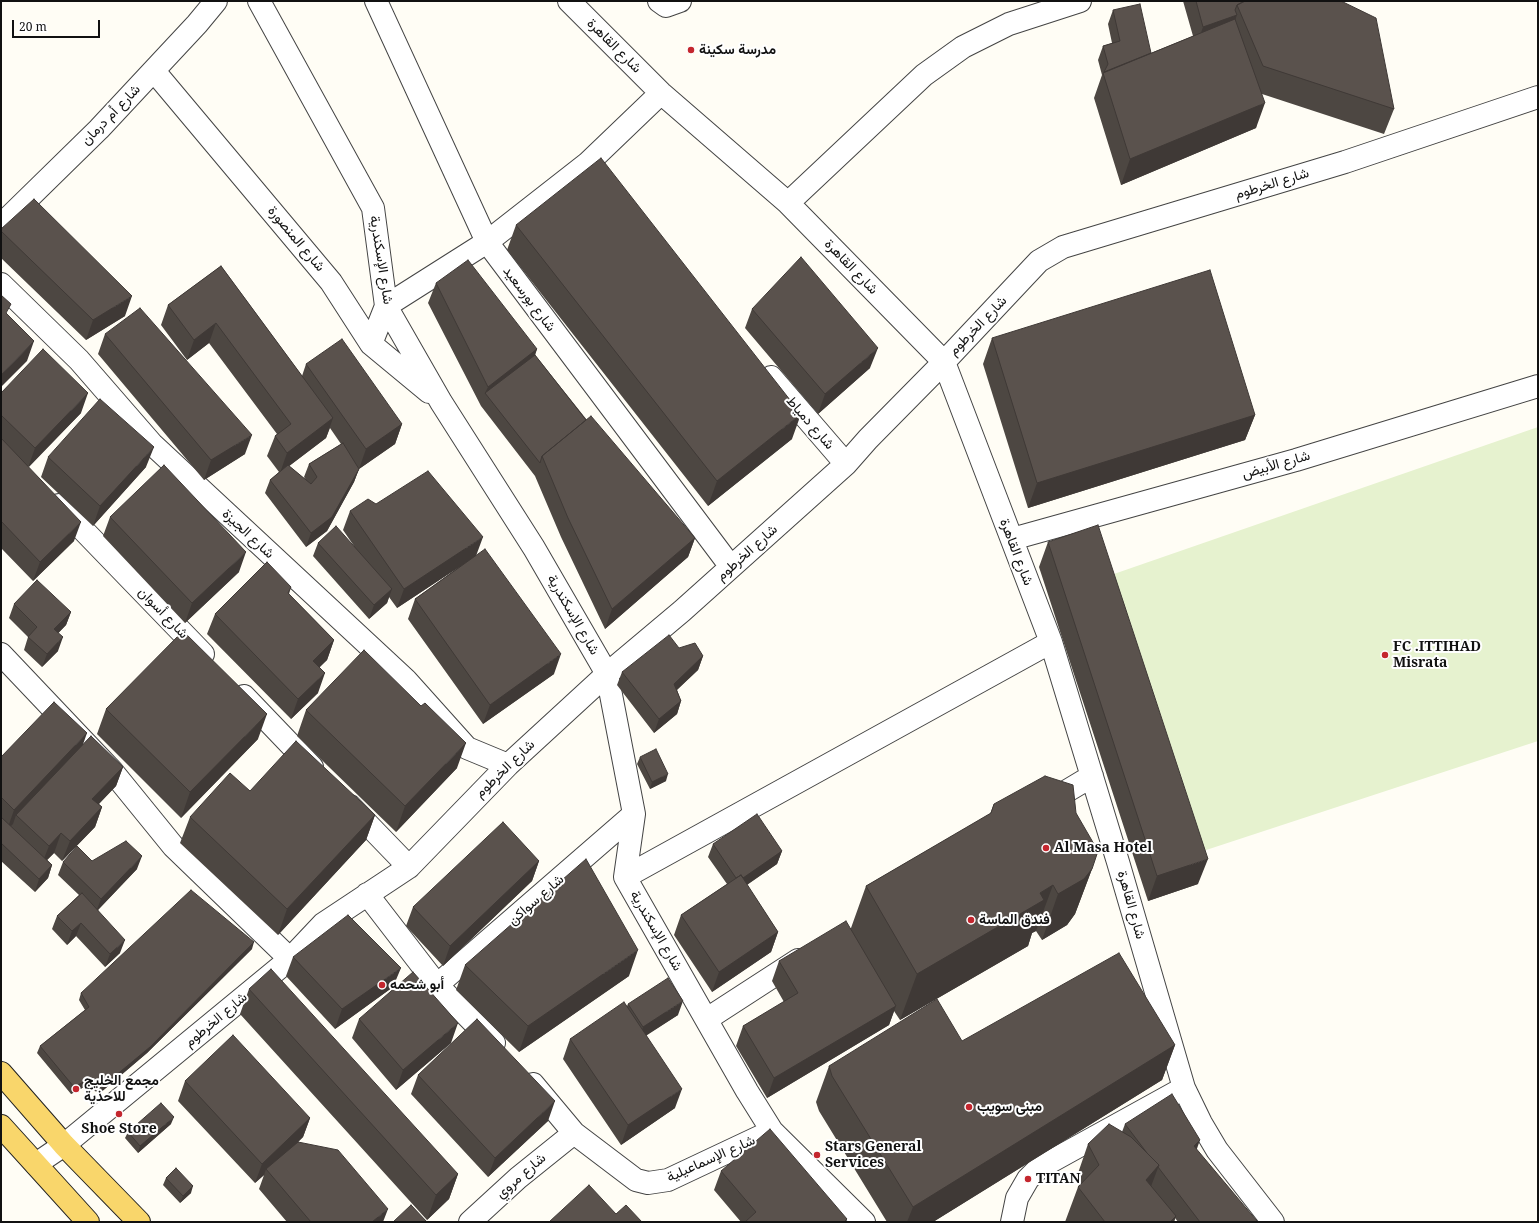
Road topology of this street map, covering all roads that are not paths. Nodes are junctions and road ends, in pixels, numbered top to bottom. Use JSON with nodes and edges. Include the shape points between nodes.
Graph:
{"nodes":[{"id":1,"x":216,"y":1,"type":"edge"},
{"id":2,"x":259,"y":1,"type":"edge"},
{"id":3,"x":376,"y":1,"type":"edge"},
{"id":4,"x":569,"y":1,"type":"edge"},
{"id":5,"x":659,"y":1,"type":"edge"},
{"id":6,"x":680,"y":1,"type":"edge"},
{"id":7,"x":1080,"y":1,"type":"edge"},
{"id":8,"x":154,"y":71,"type":"junction"},
{"id":9,"x":661,"y":93,"type":"junction"},
{"id":10,"x":1538,"y":97,"type":"edge"},
{"id":11,"x":588,"y":163,"type":"junction"},
{"id":12,"x":788,"y":203,"type":"junction"},
{"id":13,"x":624,"y":205,"type":"edge"},
{"id":14,"x":1,"y":224,"type":"edge"},
{"id":15,"x":486,"y":242,"type":"junction"},
{"id":16,"x":1,"y":284,"type":"edge"},
{"id":17,"x":386,"y":306,"type":"junction"},
{"id":18,"x":371,"y":344,"type":"junction"},
{"id":19,"x":758,"y":362,"type":"edge"},
{"id":20,"x":944,"y":362,"type":"junction"},
{"id":21,"x":1538,"y":386,"type":"edge"},
{"id":22,"x":441,"y":402,"type":"junction"},
{"id":23,"x":846,"y":464,"type":"junction"},
{"id":24,"x":45,"y":491,"type":"edge"},
{"id":25,"x":1012,"y":539,"type":"junction"},
{"id":26,"x":731,"y":568,"type":"junction"},
{"id":27,"x":1051,"y":642,"type":"junction"},
{"id":28,"x":1,"y":654,"type":"edge"},
{"id":29,"x":216,"y":668,"type":"edge"},
{"id":30,"x":607,"y":674,"type":"junction"},
{"id":31,"x":233,"y":685,"type":"edge"},
{"id":32,"x":508,"y":765,"type":"junction"},
{"id":33,"x":1092,"y":776,"type":"junction"},
{"id":34,"x":1032,"y":813,"type":"edge"},
{"id":35,"x":634,"y":814,"type":"junction"},
{"id":36,"x":409,"y":867,"type":"junction"},
{"id":37,"x":625,"y":877,"type":"junction"},
{"id":38,"x":367,"y":894,"type":"junction"},
{"id":39,"x":813,"y":950,"type":"edge"},
{"id":40,"x":290,"y":959,"type":"junction"},
{"id":41,"x":437,"y":985,"type":"junction"},
{"id":42,"x":707,"y":1019,"type":"junction"},
{"id":43,"x":1,"y":1073,"type":"edge"},
{"id":44,"x":1184,"y":1088,"type":"junction"},
{"id":45,"x":1,"y":1126,"type":"edge"},
{"id":46,"x":772,"y":1131,"type":"junction"},
{"id":47,"x":574,"y":1133,"type":"junction"},
{"id":48,"x":64,"y":1145,"type":"junction"},
{"id":49,"x":36,"y":1164,"type":"junction"},
{"id":50,"x":88,"y":1222,"type":"edge"},
{"id":51,"x":139,"y":1222,"type":"edge"},
{"id":52,"x":470,"y":1222,"type":"edge"},
{"id":53,"x":864,"y":1222,"type":"edge"},
{"id":54,"x":1012,"y":1222,"type":"edge"},
{"id":55,"x":1273,"y":1222,"type":"edge"}],
"edges":[{"from":1,"to":8,"type":"street","name":"شارع أم درمان"},
{"from":2,"to":17,"type":"street","name":"شارع الإسكندرية","via":[[373,208]]},
{"from":3,"to":15,"type":"street","name":"شارع بورسعيد"},
{"from":4,"to":9,"type":"street","name":"شارع القاهرة"},
{"from":5,"to":6,"type":"street","via":[[666,6]]},
{"from":7,"to":12,"type":"street","via":[[1009,24],[964,47],[924,75]]},
{"from":8,"to":14,"type":"street","name":"شارع أم درمان","via":[[99,129]]},
{"from":8,"to":18,"type":"street","name":"شارع المنصورة","via":[[331,282]]},
{"from":9,"to":11,"type":"street"},
{"from":9,"to":12,"type":"street","name":"شارع القاهرة"},
{"from":10,"to":20,"type":"street","name":"شارع الخرطوم","via":[[1345,162],[1063,247],[1039,261]]},
{"from":11,"to":13,"type":"street"},
{"from":11,"to":15,"type":"street"},
{"from":12,"to":20,"type":"street","name":"شارع القاهرة"},
{"from":15,"to":17,"type":"street"},
{"from":15,"to":26,"type":"street","name":"شارع بورسعيد"},
{"from":16,"to":32,"type":"street","name":"شارع الجيزة","via":[[79,360],[152,444],[406,680],[467,748]]},
{"from":17,"to":18,"type":"street"},
{"from":17,"to":22,"type":"street","name":"شارع الإسكندرية"},
{"from":18,"to":22,"type":"street","name":"شارع المنصورة"},
{"from":19,"to":23,"type":"street","name":"شارع دمياط"},
{"from":20,"to":23,"type":"street","name":"شارع الخرطوم"},
{"from":20,"to":25,"type":"street","name":"شارع القاهرة"},
{"from":21,"to":25,"type":"street","name":"شارع الأبيض","via":[[1296,460]]},
{"from":22,"to":30,"type":"street","name":"شارع الإسكندرية","via":[[534,548]]},
{"from":23,"to":26,"type":"street","name":"شارع الخرطوم"},
{"from":24,"to":29,"type":"street","name":"شارع أسوان"},
{"from":25,"to":27,"type":"street","name":"شارع القاهرة"},
{"from":26,"to":30,"type":"street","name":"شارع الخرطوم"},
{"from":27,"to":33,"type":"street","name":"شارع القاهرة"},
{"from":27,"to":37,"type":"street"},
{"from":28,"to":40,"type":"street","via":[[112,771],[173,846]]},
{"from":30,"to":32,"type":"street","name":"شارع الخرطوم"},
{"from":30,"to":35,"type":"street","name":"شارع الإسكندرية"},
{"from":31,"to":36,"type":"street"},
{"from":32,"to":36,"type":"street","name":"شارع الخرطوم"},
{"from":33,"to":34,"type":"street"},
{"from":33,"to":44,"type":"street","name":"شارع القاهرة"},
{"from":35,"to":37,"type":"street","name":"شارع الإسكندرية"},
{"from":35,"to":41,"type":"street","name":"شارع سواكن"},
{"from":36,"to":38,"type":"street","name":"شارع الخرطوم"},
{"from":37,"to":42,"type":"street","name":"شارع الإسكندرية"},
{"from":38,"to":40,"type":"street","name":"شارع الخرطوم","via":[[324,924]]},
{"from":38,"to":41,"type":"street","name":"شارع الإسماعيلية"},
{"from":39,"to":42,"type":"street"},
{"from":40,"to":48,"type":"street","name":"شارع الخرطوم"},
{"from":41,"to":47,"type":"street","name":"شارع الإسماعيلية","via":[[514,1064]]},
{"from":42,"to":46,"type":"street","name":"شارع الإسكندرية"},
{"from":43,"to":48,"type":"main road"},
{"from":44,"to":54,"type":"street","via":[[1039,1168],[1028,1179],[1017,1198]]},
{"from":44,"to":55,"type":"street","name":"شارع القاهرة","via":[[1217,1150]]},
{"from":45,"to":49,"type":"main road"},
{"from":46,"to":47,"type":"street","name":"شارع الإسماعيلية","via":[[668,1180],[648,1183],[636,1180]]},
{"from":46,"to":53,"type":"street","name":"شارع الإسكندرية"},
{"from":47,"to":52,"type":"street","name":"شارع مروي","via":[[518,1178]]},
{"from":48,"to":49,"type":"street","name":"شارع الخرطوم"},
{"from":48,"to":51,"type":"main road"},
{"from":49,"to":50,"type":"main road"}]}
